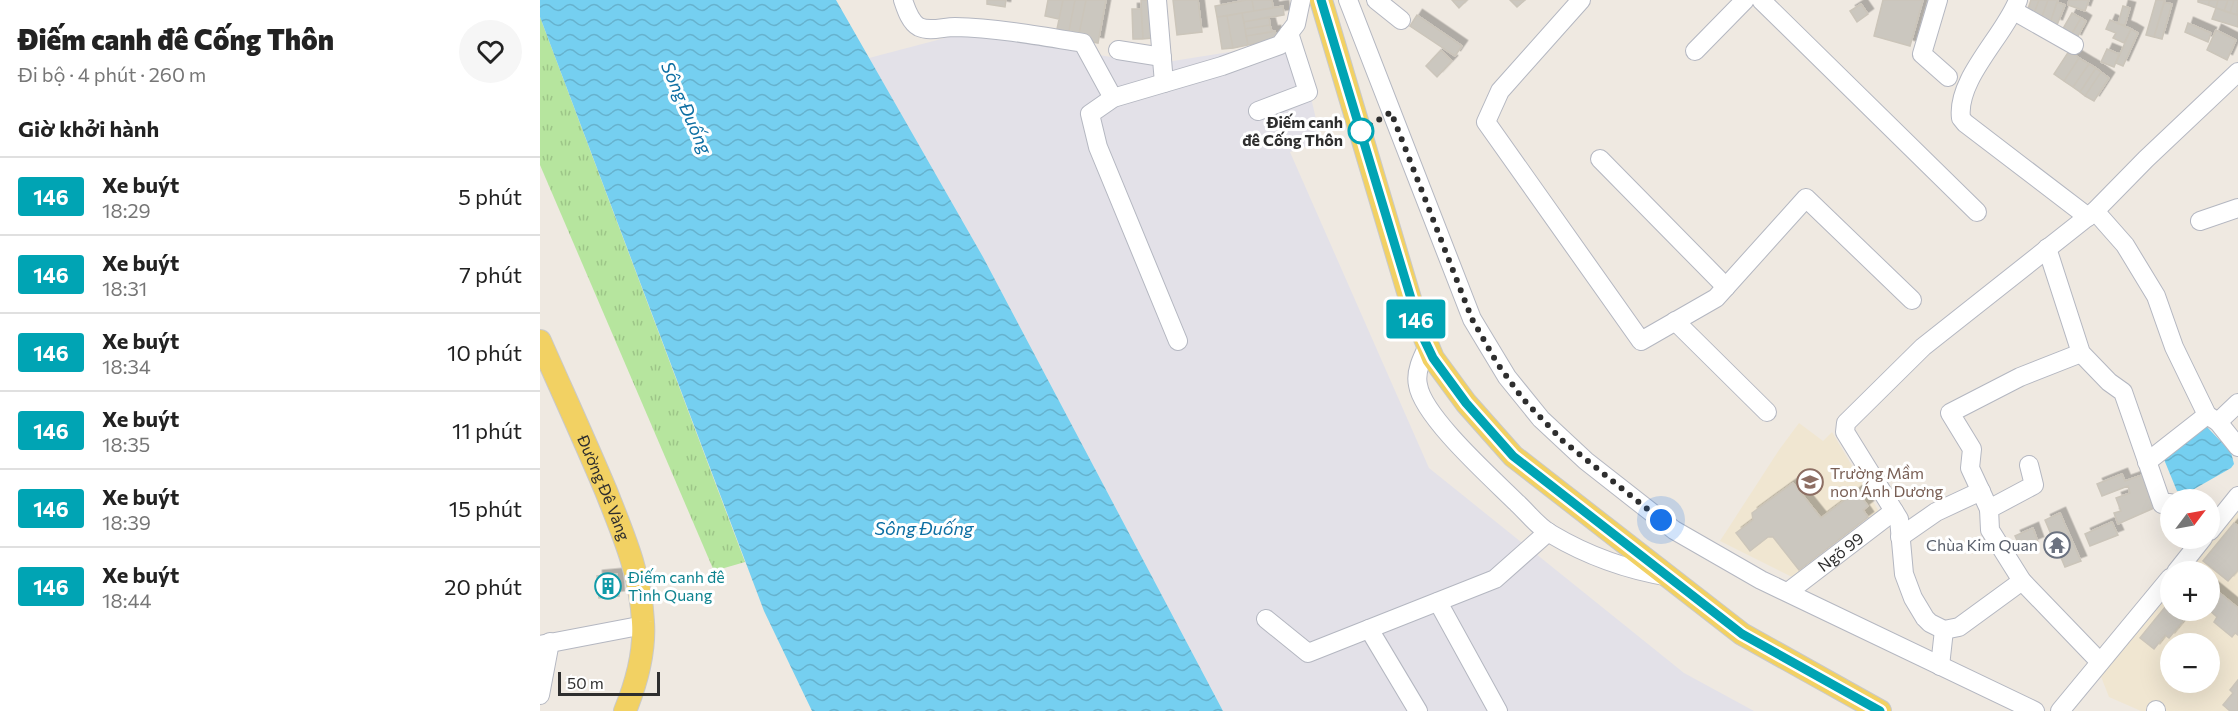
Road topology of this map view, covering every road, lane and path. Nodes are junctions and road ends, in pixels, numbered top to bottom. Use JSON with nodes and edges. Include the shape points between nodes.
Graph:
{"nodes":[{"id":1,"x":903,"y":0,"type":"edge"},
{"id":2,"x":1157,"y":0,"type":"edge"},
{"id":3,"x":1321,"y":0,"type":"edge"},
{"id":4,"x":1348,"y":0,"type":"edge"},
{"id":5,"x":1581,"y":0,"type":"edge"},
{"id":6,"x":1745,"y":0,"type":"edge"},
{"id":7,"x":1761,"y":0,"type":"edge"},
{"id":8,"x":1938,"y":0,"type":"edge"},
{"id":9,"x":1380,"y":1,"type":"edge"},
{"id":10,"x":1299,"y":3,"type":"edge"},
{"id":11,"x":2016,"y":6,"type":"edge"},
{"id":12,"x":1401,"y":20,"type":"dead end"},
{"id":13,"x":1289,"y":33,"type":"junction"},
{"id":14,"x":2074,"y":45,"type":"dead end"},
{"id":15,"x":1118,"y":50,"type":"dead end"},
{"id":16,"x":1695,"y":51,"type":"dead end"},
{"id":17,"x":1162,"y":57,"type":"junction"},
{"id":18,"x":2238,"y":57,"type":"edge"},
{"id":19,"x":2238,"y":70,"type":"edge"},
{"id":20,"x":1948,"y":77,"type":"dead end"},
{"id":21,"x":1164,"y":83,"type":"junction"},
{"id":22,"x":1113,"y":98,"type":"junction"},
{"id":23,"x":1258,"y":111,"type":"dead end"},
{"id":24,"x":1600,"y":159,"type":"dead end"},
{"id":25,"x":2238,"y":208,"type":"edge"},
{"id":26,"x":1977,"y":212,"type":"dead end"},
{"id":27,"x":2092,"y":214,"type":"junction"},
{"id":28,"x":2200,"y":220,"type":"dead end"},
{"id":29,"x":2047,"y":248,"type":"junction"},
{"id":30,"x":1726,"y":287,"type":"junction"},
{"id":31,"x":1912,"y":300,"type":"dead end"},
{"id":32,"x":1675,"y":321,"type":"junction"},
{"id":33,"x":540,"y":340,"type":"edge"},
{"id":34,"x":1178,"y":341,"type":"dead end"},
{"id":35,"x":1428,"y":346,"type":"junction"},
{"id":36,"x":2081,"y":353,"type":"junction"},
{"id":37,"x":2238,"y":403,"type":"edge"},
{"id":38,"x":1767,"y":412,"type":"dead end"},
{"id":39,"x":2213,"y":419,"type":"junction"},
{"id":40,"x":2238,"y":447,"type":"edge"},
{"id":41,"x":2147,"y":462,"type":"junction"},
{"id":42,"x":2029,"y":465,"type":"dead end"},
{"id":43,"x":1980,"y":491,"type":"junction"},
{"id":44,"x":2238,"y":496,"type":"edge"},
{"id":45,"x":2160,"y":498,"type":"edge"},
{"id":46,"x":1989,"y":509,"type":"junction"},
{"id":47,"x":1894,"y":511,"type":"junction"},
{"id":48,"x":2220,"y":514,"type":"edge"},
{"id":49,"x":1548,"y":532,"type":"junction"},
{"id":50,"x":1900,"y":537,"type":"junction"},
{"id":51,"x":2194,"y":549,"type":"edge"},
{"id":52,"x":2185,"y":561,"type":"edge"},
{"id":53,"x":1670,"y":577,"type":"junction"},
{"id":54,"x":2022,"y":582,"type":"junction"},
{"id":55,"x":2160,"y":590,"type":"edge"},
{"id":56,"x":1788,"y":592,"type":"junction"},
{"id":57,"x":1438,"y":602,"type":"junction"},
{"id":58,"x":1266,"y":619,"type":"dead end"},
{"id":59,"x":644,"y":625,"type":"junction"},
{"id":60,"x":1369,"y":629,"type":"junction"},
{"id":61,"x":1944,"y":630,"type":"junction"},
{"id":62,"x":545,"y":644,"type":"edge"},
{"id":63,"x":2100,"y":662,"type":"junction"},
{"id":64,"x":1940,"y":666,"type":"junction"},
{"id":65,"x":1840,"y":688,"type":"junction"},
{"id":66,"x":540,"y":695,"type":"edge"},
{"id":67,"x":626,"y":711,"type":"edge"},
{"id":68,"x":1418,"y":711,"type":"edge"},
{"id":69,"x":1498,"y":711,"type":"edge"},
{"id":70,"x":1854,"y":711,"type":"edge"},
{"id":71,"x":1880,"y":711,"type":"edge"},
{"id":72,"x":2035,"y":711,"type":"edge"},
{"id":73,"x":2060,"y":711,"type":"edge"}],
"edges":[{"from":1,"to":22,"type":"street","via":[[916,26],[927,30],[990,28],[1083,43]]},
{"from":2,"to":17,"type":"street"},
{"from":3,"to":35,"type":"main road","via":[[1414,312]]},
{"from":4,"to":56,"type":"street","via":[[1472,319],[1512,384],[1563,441],[1674,530]]},
{"from":5,"to":32,"type":"street","via":[[1500,91],[1486,122],[1641,341]]},
{"from":6,"to":16,"type":"street"},
{"from":7,"to":26,"type":"street"},
{"from":8,"to":20,"type":"street","via":[[1923,54]]},
{"from":9,"to":12,"type":"street"},
{"from":10,"to":13,"type":"street","via":[[1296,24]]},
{"from":11,"to":14,"type":"street"},
{"from":11,"to":27,"type":"street","via":[[1965,90],[1961,118]]},
{"from":13,"to":21,"type":"street","via":[[1280,45]]},
{"from":13,"to":23,"type":"street","via":[[1308,92]]},
{"from":15,"to":17,"type":"street"},
{"from":17,"to":21,"type":"street"},
{"from":18,"to":19,"type":"street"},
{"from":19,"to":27,"type":"street"},
{"from":21,"to":22,"type":"street"},
{"from":22,"to":34,"type":"street","via":[[1090,114],[1098,147]]},
{"from":24,"to":30,"type":"street"},
{"from":25,"to":28,"type":"street"},
{"from":27,"to":29,"type":"street"},
{"from":27,"to":39,"type":"street","via":[[2125,246],[2156,296],[2174,347]]},
{"from":29,"to":36,"type":"street"},
{"from":29,"to":47,"type":"street","via":[[1923,347],[1846,423],[1845,432]]},
{"from":30,"to":31,"type":"street","via":[[1806,198]]},
{"from":30,"to":32,"type":"street","via":[[1716,298]]},
{"from":32,"to":38,"type":"street"},
{"from":33,"to":59,"type":"main road","name":"Đường Đê Vàng","via":[[630,552],[642,598]]},
{"from":35,"to":49,"type":"street","via":[[1417,384],[1426,403],[1465,451]]},
{"from":35,"to":53,"type":"main road","via":[[1466,403],[1513,456]]},
{"from":36,"to":41,"type":"street","via":[[2122,392]]},
{"from":36,"to":43,"type":"street","via":[[2020,377],[1950,413],[1972,449],[1970,468]]},
{"from":37,"to":39,"type":"street"},
{"from":39,"to":40,"type":"street"},
{"from":39,"to":41,"type":"street"},
{"from":41,"to":45,"type":"street"},
{"from":42,"to":46,"type":"street","via":[[2034,485]]},
{"from":43,"to":46,"type":"street"},
{"from":43,"to":50,"type":"street","via":[[1949,504]]},
{"from":44,"to":48,"type":"street"},
{"from":46,"to":54,"type":"street","via":[[1990,530]]},
{"from":47,"to":50,"type":"street","via":[[1899,519]]},
{"from":47,"to":56,"type":"street","name":"Ngõ 99"},
{"from":49,"to":53,"type":"street","via":[[1609,562]]},
{"from":49,"to":57,"type":"street","via":[[1495,579]]},
{"from":50,"to":61,"type":"street","via":[[1904,574],[1913,598],[1924,618]]},
{"from":51,"to":52,"type":"street"},
{"from":53,"to":65,"type":"main road","via":[[1742,634]]},
{"from":54,"to":61,"type":"street","via":[[1965,624]]},
{"from":54,"to":63,"type":"street"},
{"from":55,"to":63,"type":"street"},
{"from":56,"to":64,"type":"street"},
{"from":57,"to":60,"type":"street"},
{"from":57,"to":69,"type":"street"},
{"from":58,"to":60,"type":"street","via":[[1308,653]]},
{"from":59,"to":62,"type":"street"},
{"from":59,"to":67,"type":"main road","name":"Đường Đê Vàng","via":[[639,666]]},
{"from":60,"to":68,"type":"street"},
{"from":61,"to":64,"type":"street"},
{"from":62,"to":66,"type":"street"},
{"from":63,"to":73,"type":"street"},
{"from":64,"to":72,"type":"street"},
{"from":65,"to":70,"type":"street"},
{"from":65,"to":71,"type":"main road"}]}
